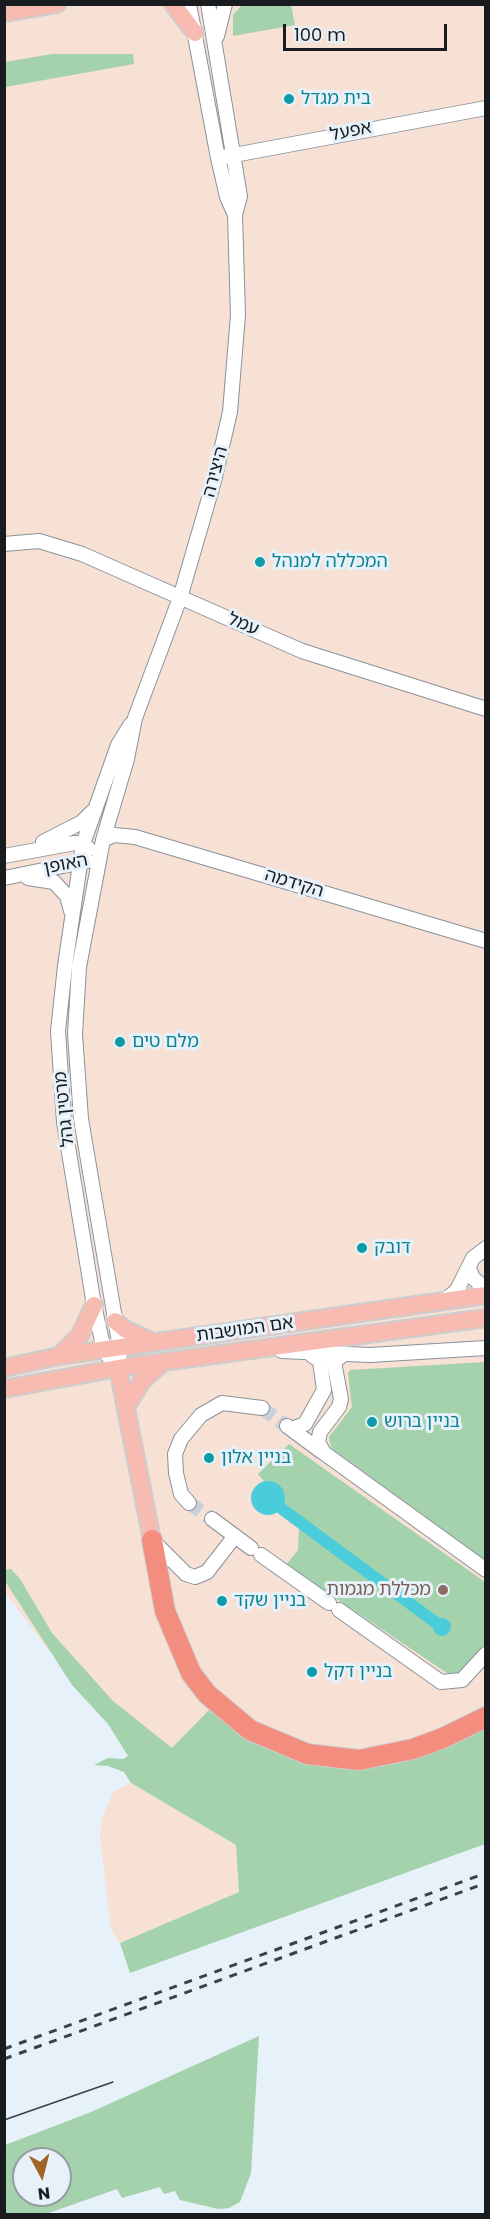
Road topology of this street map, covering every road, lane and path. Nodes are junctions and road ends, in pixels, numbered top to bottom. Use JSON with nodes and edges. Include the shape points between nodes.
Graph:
{"nodes":[{"id":1,"x":57,"y":4,"type":"edge"},
{"id":2,"x":173,"y":4,"type":"edge"},
{"id":3,"x":189,"y":4,"type":"edge"},
{"id":4,"x":208,"y":4,"type":"edge"},
{"id":5,"x":225,"y":4,"type":"edge"},
{"id":6,"x":4,"y":13,"type":"edge"},
{"id":7,"x":195,"y":33,"type":"junction"},
{"id":8,"x":215,"y":46,"type":"junction"},
{"id":9,"x":486,"y":108,"type":"edge"},
{"id":10,"x":234,"y":155,"type":"junction"},
{"id":11,"x":218,"y":158,"type":"junction"},
{"id":12,"x":235,"y":215,"type":"junction"},
{"id":13,"x":4,"y":544,"type":"edge"},
{"id":14,"x":180,"y":598,"type":"junction"},
{"id":15,"x":486,"y":709,"type":"edge"},
{"id":16,"x":135,"y":718,"type":"junction"},
{"id":17,"x":95,"y":808,"type":"junction"},
{"id":18,"x":103,"y":840,"type":"junction"},
{"id":19,"x":83,"y":844,"type":"junction"},
{"id":20,"x":21,"y":852,"type":"junction"},
{"id":21,"x":4,"y":855,"type":"edge"},
{"id":22,"x":99,"y":859,"type":"junction"},
{"id":23,"x":80,"y":863,"type":"junction"},
{"id":24,"x":4,"y":878,"type":"edge"},
{"id":25,"x":72,"y":916,"type":"junction"},
{"id":26,"x":486,"y":941,"type":"edge"},
{"id":27,"x":486,"y":1248,"type":"edge"},
{"id":28,"x":469,"y":1268,"type":"junction"},
{"id":29,"x":486,"y":1289,"type":"edge"},
{"id":30,"x":486,"y":1295,"type":"edge"},
{"id":31,"x":443,"y":1302,"type":"junction"},
{"id":32,"x":93,"y":1305,"type":"junction"},
{"id":33,"x":486,"y":1318,"type":"edge"},
{"id":34,"x":115,"y":1321,"type":"junction"},
{"id":35,"x":157,"y":1343,"type":"junction"},
{"id":36,"x":486,"y":1348,"type":"edge"},
{"id":37,"x":112,"y":1349,"type":"junction"},
{"id":38,"x":250,"y":1350,"type":"junction"},
{"id":39,"x":305,"y":1352,"type":"junction"},
{"id":40,"x":344,"y":1354,"type":"junction"},
{"id":41,"x":59,"y":1356,"type":"junction"},
{"id":42,"x":164,"y":1361,"type":"junction"},
{"id":43,"x":4,"y":1368,"type":"edge"},
{"id":44,"x":118,"y":1368,"type":"junction"},
{"id":45,"x":4,"y":1389,"type":"edge"},
{"id":46,"x":126,"y":1407,"type":"junction"},
{"id":47,"x":262,"y":1408,"type":"tunnel mouth"},
{"id":48,"x":324,"y":1453,"type":"junction"},
{"id":49,"x":189,"y":1503,"type":"tunnel mouth"},
{"id":50,"x":212,"y":1519,"type":"tunnel mouth"},
{"id":51,"x":235,"y":1536,"type":"junction"},
{"id":52,"x":152,"y":1540,"type":"junction"},
{"id":53,"x":486,"y":1570,"type":"edge"},
{"id":54,"x":486,"y":1654,"type":"edge"},
{"id":55,"x":486,"y":1717,"type":"edge"}],
"edges":[{"from":1,"to":6,"type":"main road"},
{"from":2,"to":7,"type":"main road"},
{"from":3,"to":7,"type":"street","name":"היצירה"},
{"from":4,"to":8,"type":"street","name":"היצירה"},
{"from":5,"to":8,"type":"street"},
{"from":7,"to":11,"type":"street","name":"היצירה"},
{"from":8,"to":10,"type":"street","name":"היצירה"},
{"from":9,"to":10,"type":"street","name":"אפעל"},
{"from":10,"to":11,"type":"street","name":"אפעל"},
{"from":10,"to":12,"type":"street","name":"היצירה","via":[[240,196]]},
{"from":11,"to":12,"type":"street","name":"היצירה"},
{"from":12,"to":14,"type":"street","name":"היצירה","via":[[238,315],[230,412]]},
{"from":13,"to":14,"type":"street","name":"עמל","via":[[54,544]]},
{"from":14,"to":15,"type":"street","name":"עמל","via":[[302,651]]},
{"from":14,"to":16,"type":"street","name":"היצירה"},
{"from":16,"to":17,"type":"street","name":"היצירה","via":[[118,745]]},
{"from":16,"to":18,"type":"street","name":"היצירה"},
{"from":17,"to":19,"type":"street","name":"היצירה"},
{"from":17,"to":20,"type":"street","via":[[75,827]]},
{"from":18,"to":22,"type":"street","name":"היצירה"},
{"from":18,"to":26,"type":"street","name":"הקידמה","via":[[114,835],[135,837]]},
{"from":19,"to":20,"type":"street","name":"האופן"},
{"from":19,"to":22,"type":"street","name":"האופן"},
{"from":19,"to":23,"type":"street","name":"מרטין גהל"},
{"from":20,"to":21,"type":"street","name":"האופן"},
{"from":22,"to":23,"type":"street","name":"האופן"},
{"from":22,"to":34,"type":"street","name":"מרטין גהל","via":[[80,967],[75,1034],[81,1119]]},
{"from":23,"to":24,"type":"street","name":"האופן"},
{"from":23,"to":25,"type":"street","name":"מרטין גהל"},
{"from":24,"to":25,"type":"street","via":[[54,882],[67,896]]},
{"from":25,"to":32,"type":"street","name":"מרטין גהל","via":[[58,1031],[64,1122]]},
{"from":27,"to":28,"type":"street","via":[[473,1258]]},
{"from":28,"to":29,"type":"street","via":[[473,1278]]},
{"from":28,"to":31,"type":"street","via":[[457,1290]]},
{"from":30,"to":31,"type":"main road","name":"אם המושבות"},
{"from":31,"to":35,"type":"main road","name":"אם המושבות"},
{"from":32,"to":37,"type":"street","name":"מרטין גהל"},
{"from":32,"to":41,"type":"main road","via":[[80,1335]]},
{"from":33,"to":38,"type":"main road","name":"אם המושבות"},
{"from":34,"to":35,"type":"main road"},
{"from":34,"to":37,"type":"street","name":"מרטין גהל"},
{"from":35,"to":37,"type":"main road","name":"אם המושבות"},
{"from":36,"to":40,"type":"street"},
{"from":37,"to":41,"type":"main road","name":"אם המושבות"},
{"from":37,"to":44,"type":"street","name":"מרטין גהל"},
{"from":38,"to":39,"type":"street"},
{"from":38,"to":42,"type":"main road","name":"אם המושבות"},
{"from":39,"to":40,"type":"street"},
{"from":39,"to":48,"type":"street","via":[[320,1360],[324,1390],[305,1424],[288,1427]]},
{"from":40,"to":48,"type":"street","via":[[334,1362],[341,1399],[320,1432],[318,1442]]},
{"from":41,"to":43,"type":"main road","name":"אם המושבות"},
{"from":42,"to":44,"type":"main road","name":"אם המושבות"},
{"from":42,"to":46,"type":"main road","via":[[142,1381]]},
{"from":44,"to":45,"type":"main road","name":"אם המושבות"},
{"from":44,"to":46,"type":"main road","name":"מרטין גהל"},
{"from":46,"to":52,"type":"main road","name":"מרטין גהל"},
{"from":47,"to":49,"type":"street","via":[[222,1403],[201,1415],[181,1439],[175,1454],[176,1473]]},
{"from":48,"to":53,"type":"street"},
{"from":50,"to":51,"type":"street"},
{"from":51,"to":52,"type":"street","via":[[207,1572],[195,1576],[186,1574]]},
{"from":51,"to":54,"type":"street","via":[[441,1682],[462,1680]]},
{"from":52,"to":55,"type":"highway","via":[[165,1611],[190,1672],[207,1694],[249,1730],[307,1754],[359,1760],[413,1749]]}]}
